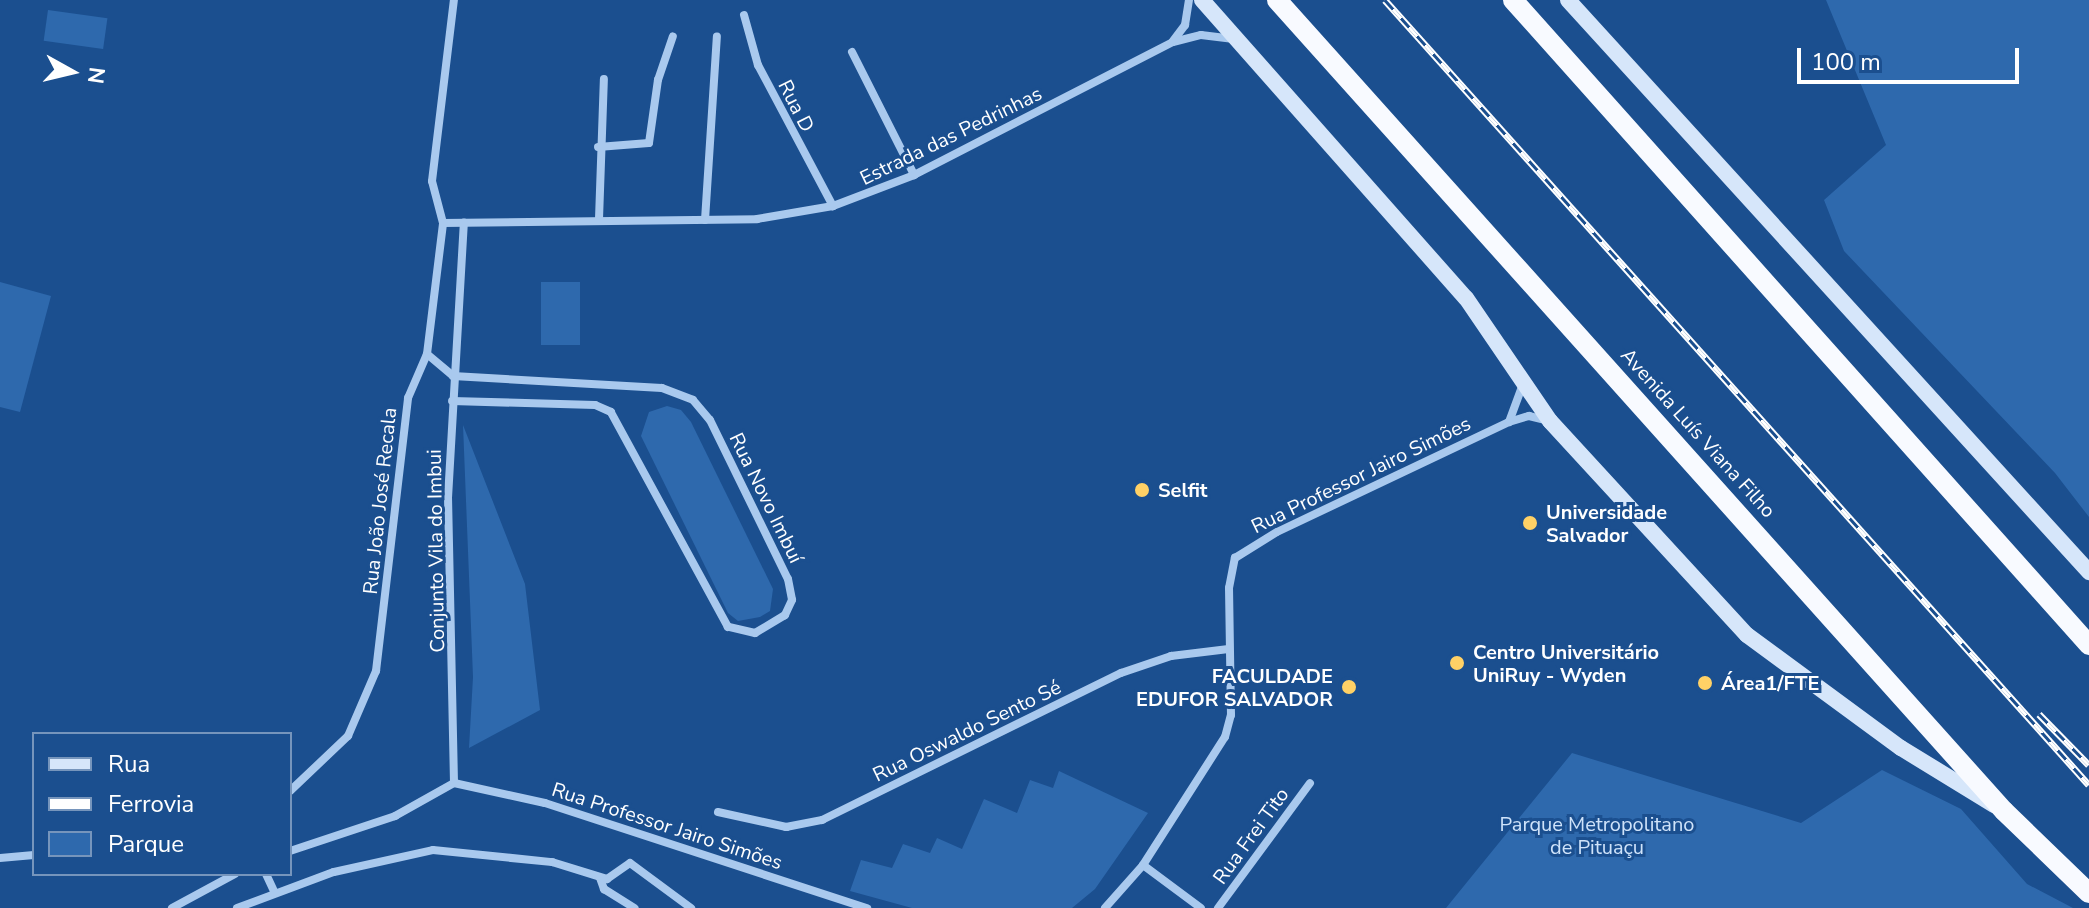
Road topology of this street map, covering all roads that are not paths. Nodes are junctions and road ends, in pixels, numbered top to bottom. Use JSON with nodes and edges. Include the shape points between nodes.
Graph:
{"nodes":[{"id":1,"x":454,"y":0,"type":"edge"},
{"id":2,"x":1189,"y":0,"type":"edge"},
{"id":3,"x":1202,"y":0,"type":"edge"},
{"id":4,"x":1277,"y":0,"type":"edge"},
{"id":5,"x":1513,"y":0,"type":"edge"},
{"id":6,"x":1568,"y":0,"type":"edge"},
{"id":7,"x":744,"y":15,"type":"dead end"},
{"id":8,"x":673,"y":36,"type":"dead end"},
{"id":9,"x":717,"y":36,"type":"dead end"},
{"id":10,"x":1237,"y":39,"type":"junction"},
{"id":11,"x":1173,"y":42,"type":"junction"},
{"id":12,"x":852,"y":52,"type":"dead end"},
{"id":13,"x":604,"y":79,"type":"dead end"},
{"id":14,"x":598,"y":147,"type":"junction"},
{"id":15,"x":914,"y":175,"type":"junction"},
{"id":16,"x":833,"y":206,"type":"junction"},
{"id":17,"x":599,"y":219,"type":"junction"},
{"id":18,"x":705,"y":220,"type":"junction"},
{"id":19,"x":464,"y":222,"type":"junction"},
{"id":20,"x":443,"y":223,"type":"junction"},
{"id":21,"x":427,"y":354,"type":"junction"},
{"id":22,"x":453,"y":376,"type":"junction"},
{"id":23,"x":524,"y":382,"type":"junction"},
{"id":24,"x":1523,"y":383,"type":"junction"},
{"id":25,"x":452,"y":401,"type":"junction"},
{"id":26,"x":523,"y":403,"type":"junction"},
{"id":27,"x":1550,"y":421,"type":"junction"},
{"id":28,"x":1509,"y":422,"type":"junction"},
{"id":29,"x":2089,"y":572,"type":"edge"},
{"id":30,"x":2089,"y":645,"type":"edge"},
{"id":31,"x":1229,"y":649,"type":"junction"},
{"id":32,"x":454,"y":783,"type":"junction"},
{"id":33,"x":1310,"y":783,"type":"dead end"},
{"id":34,"x":292,"y":789,"type":"edge"},
{"id":35,"x":2004,"y":811,"type":"junction"},
{"id":36,"x":718,"y":812,"type":"dead end"},
{"id":37,"x":292,"y":850,"type":"edge"},
{"id":38,"x":32,"y":855,"type":"edge"},
{"id":39,"x":0,"y":858,"type":"edge"},
{"id":40,"x":1143,"y":865,"type":"junction"},
{"id":41,"x":231,"y":876,"type":"edge"},
{"id":42,"x":267,"y":876,"type":"edge"},
{"id":43,"x":600,"y":878,"type":"junction"},
{"id":44,"x":274,"y":891,"type":"junction"},
{"id":45,"x":2089,"y":893,"type":"edge"},
{"id":46,"x":172,"y":908,"type":"edge"},
{"id":47,"x":237,"y":908,"type":"edge"},
{"id":48,"x":634,"y":908,"type":"edge"},
{"id":49,"x":691,"y":908,"type":"edge"},
{"id":50,"x":867,"y":908,"type":"edge"},
{"id":51,"x":1105,"y":908,"type":"edge"},
{"id":52,"x":1201,"y":908,"type":"edge"},
{"id":53,"x":1218,"y":908,"type":"edge"}],
"edges":[{"from":1,"to":20,"type":"street","name":"Rua João José Recala","via":[[432,181]]},
{"from":2,"to":11,"type":"street","via":[[1185,25]]},
{"from":3,"to":10,"type":"main road"},
{"from":4,"to":35,"type":"highway","name":"Avenida Luís Viana Filho"},
{"from":5,"to":30,"type":"highway"},
{"from":6,"to":29,"type":"main road"},
{"from":7,"to":16,"type":"street","name":"Rua D","via":[[758,65]]},
{"from":8,"to":14,"type":"street","via":[[658,80],[649,143]]},
{"from":9,"to":18,"type":"street"},
{"from":10,"to":11,"type":"street","name":"Estrada das Pedrinhas","via":[[1201,35]]},
{"from":10,"to":24,"type":"main road","via":[[1466,298]]},
{"from":11,"to":15,"type":"street","name":"Estrada das Pedrinhas"},
{"from":12,"to":15,"type":"street"},
{"from":13,"to":14,"type":"street"},
{"from":14,"to":17,"type":"street"},
{"from":15,"to":16,"type":"street","name":"Estrada das Pedrinhas"},
{"from":16,"to":18,"type":"street","name":"Estrada das Pedrinhas"},
{"from":17,"to":18,"type":"street","name":"Estrada das Pedrinhas"},
{"from":17,"to":19,"type":"street","name":"Estrada das Pedrinhas"},
{"from":19,"to":20,"type":"street","name":"Estrada das Pedrinhas"},
{"from":19,"to":22,"type":"street","name":"Conjunto Vila do Imbui"},
{"from":20,"to":21,"type":"street","name":"Rua João José Recala"},
{"from":21,"to":22,"type":"street"},
{"from":21,"to":34,"type":"street","name":"Rua João José Recala","via":[[408,398],[376,671],[348,736]]},
{"from":22,"to":23,"type":"street","name":"Rua Novo Imbuí"},
{"from":22,"to":25,"type":"street","name":"Conjunto Vila do Imbui"},
{"from":23,"to":26,"type":"street"},
{"from":23,"to":26,"type":"street","name":"Rua Novo Imbuí","via":[[662,388],[693,400],[710,420],[788,579],[792,600],[785,615],[755,633],[728,627],[611,412],[595,405]]},
{"from":24,"to":27,"type":"main road"},
{"from":24,"to":28,"type":"street"},
{"from":25,"to":26,"type":"street","name":"Rua Novo Imbuí"},
{"from":25,"to":32,"type":"street","name":"Conjunto Vila do Imbui","via":[[448,530]]},
{"from":27,"to":28,"type":"street","name":"Rua Professor Jairo Simões","via":[[1529,416]]},
{"from":27,"to":35,"type":"main road","via":[[1754,642],[1901,748]]},
{"from":28,"to":31,"type":"street","name":"Rua Professor Jairo Simões","via":[[1239,553],[1230,576]]},
{"from":31,"to":36,"type":"street","name":"Rua Oswaldo Sento Sé","via":[[1171,656],[1121,673],[822,820],[786,827]]},
{"from":31,"to":40,"type":"street","name":"Rua Professor Jairo Simões","via":[[1231,715],[1225,737]]},
{"from":32,"to":37,"type":"street","via":[[395,816]]},
{"from":32,"to":50,"type":"street","name":"Rua Professor Jairo Simões","via":[[545,803]]},
{"from":33,"to":53,"type":"street","name":"Rua Frei Tito"},
{"from":35,"to":45,"type":"highway","name":"Avenida Luís Viana Filho"},
{"from":38,"to":39,"type":"street"},
{"from":40,"to":51,"type":"street","name":"Rua Professor Jairo Simões"},
{"from":40,"to":52,"type":"street"},
{"from":41,"to":46,"type":"street"},
{"from":42,"to":44,"type":"street"},
{"from":43,"to":44,"type":"street","via":[[552,862],[433,850],[380,859]]},
{"from":43,"to":48,"type":"street","via":[[604,889]]},
{"from":43,"to":49,"type":"street","via":[[612,877],[625,864],[637,865]]},
{"from":44,"to":47,"type":"street"}]}
